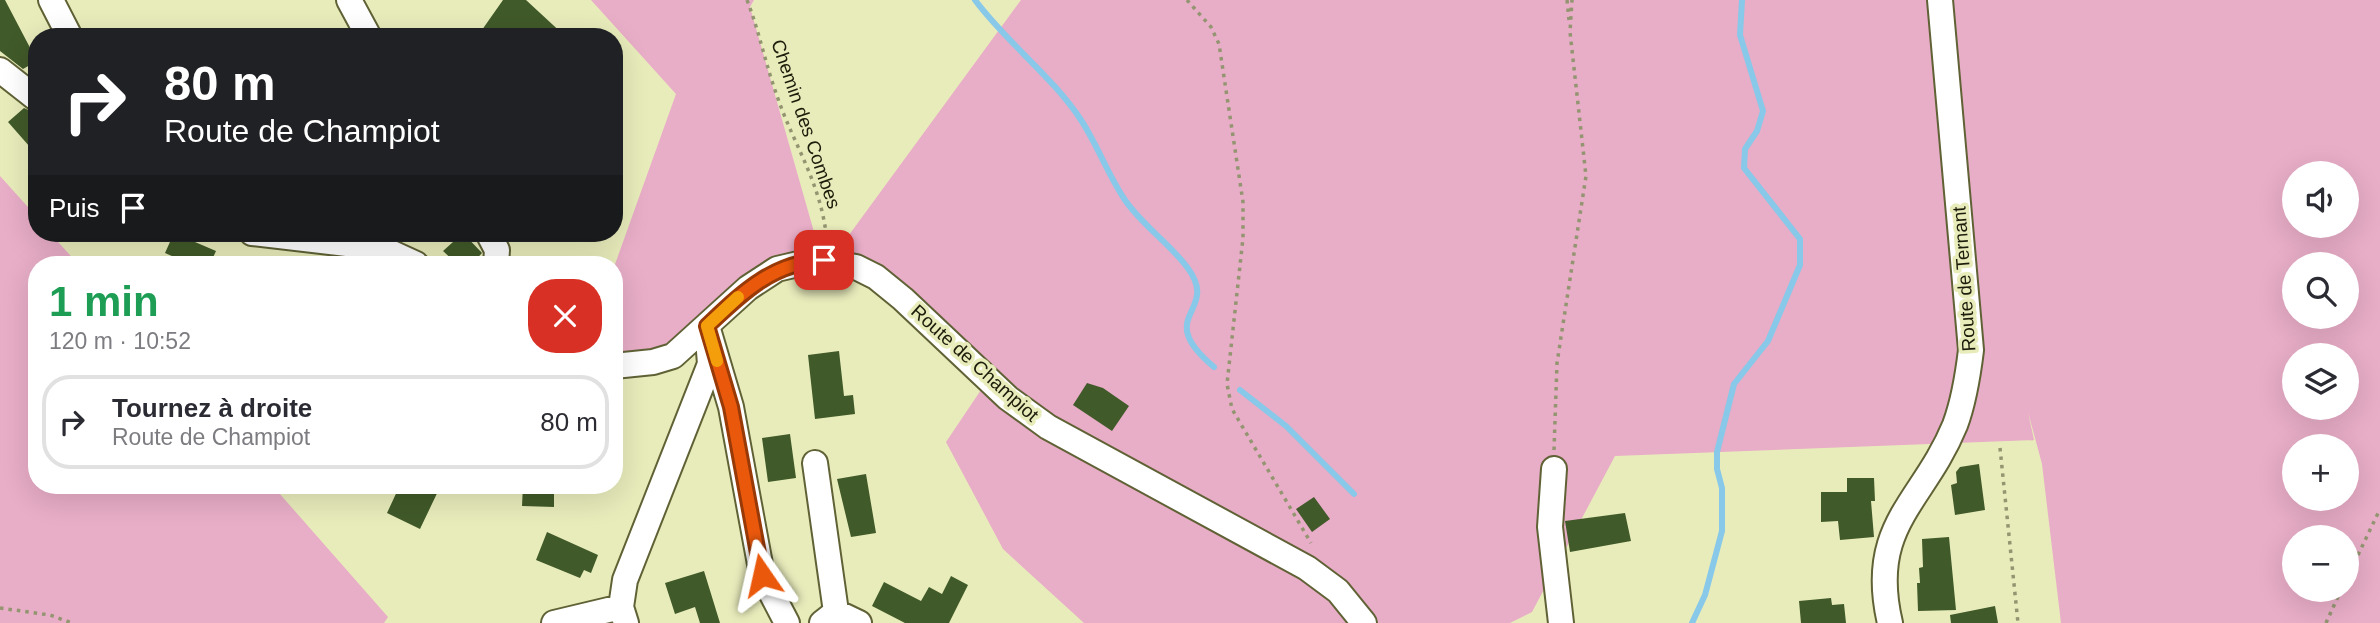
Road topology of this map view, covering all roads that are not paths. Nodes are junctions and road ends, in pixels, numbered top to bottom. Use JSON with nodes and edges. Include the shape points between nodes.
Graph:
{"nodes":[{"id":1,"x":51,"y":0,"type":"edge"},
{"id":2,"x":349,"y":0,"type":"edge"},
{"id":3,"x":1940,"y":0,"type":"edge"},
{"id":4,"x":65,"y":28,"type":"edge"},
{"id":5,"x":364,"y":28,"type":"edge"},
{"id":6,"x":0,"y":70,"type":"edge"},
{"id":7,"x":28,"y":92,"type":"edge"},
{"id":8,"x":329,"y":242,"type":"edge"},
{"id":9,"x":398,"y":256,"type":"edge"},
{"id":10,"x":707,"y":326,"type":"junction"},
{"id":11,"x":623,"y":365,"type":"edge"},
{"id":12,"x":815,"y":464,"type":"dead end"},
{"id":13,"x":1554,"y":469,"type":"road end"},
{"id":14,"x":623,"y":615,"type":"edge"},
{"id":15,"x":829,"y":617,"type":"edge"},
{"id":16,"x":554,"y":623,"type":"edge"},
{"id":17,"x":787,"y":623,"type":"edge"},
{"id":18,"x":859,"y":623,"type":"edge"},
{"id":19,"x":1364,"y":623,"type":"edge"},
{"id":20,"x":1561,"y":623,"type":"edge"},
{"id":21,"x":1890,"y":623,"type":"edge"}],
"edges":[{"from":1,"to":4,"type":"street"},
{"from":2,"to":5,"type":"street"},
{"from":3,"to":21,"type":"street","name":"Route de Ternant","via":[[1971,351],[1955,424],[1887,545],[1883,577]]},
{"from":6,"to":7,"type":"street"},
{"from":8,"to":9,"type":"street","via":[[381,248]]},
{"from":10,"to":11,"type":"street","name":"Route de Champiot","via":[[673,356]]},
{"from":10,"to":14,"type":"street","via":[[710,364],[634,553],[625,580]]},
{"from":10,"to":17,"type":"street","via":[[731,407],[762,575]]},
{"from":10,"to":19,"type":"street","name":"Route de Champiot","via":[[748,288],[777,269],[830,260],[856,267],[876,277],[1009,398],[1048,427],[1307,568],[1338,591]]},
{"from":12,"to":15,"type":"street"},
{"from":13,"to":20,"type":"street","via":[[1550,527]]},
{"from":14,"to":16,"type":"street"},
{"from":15,"to":18,"type":"street"}]}
